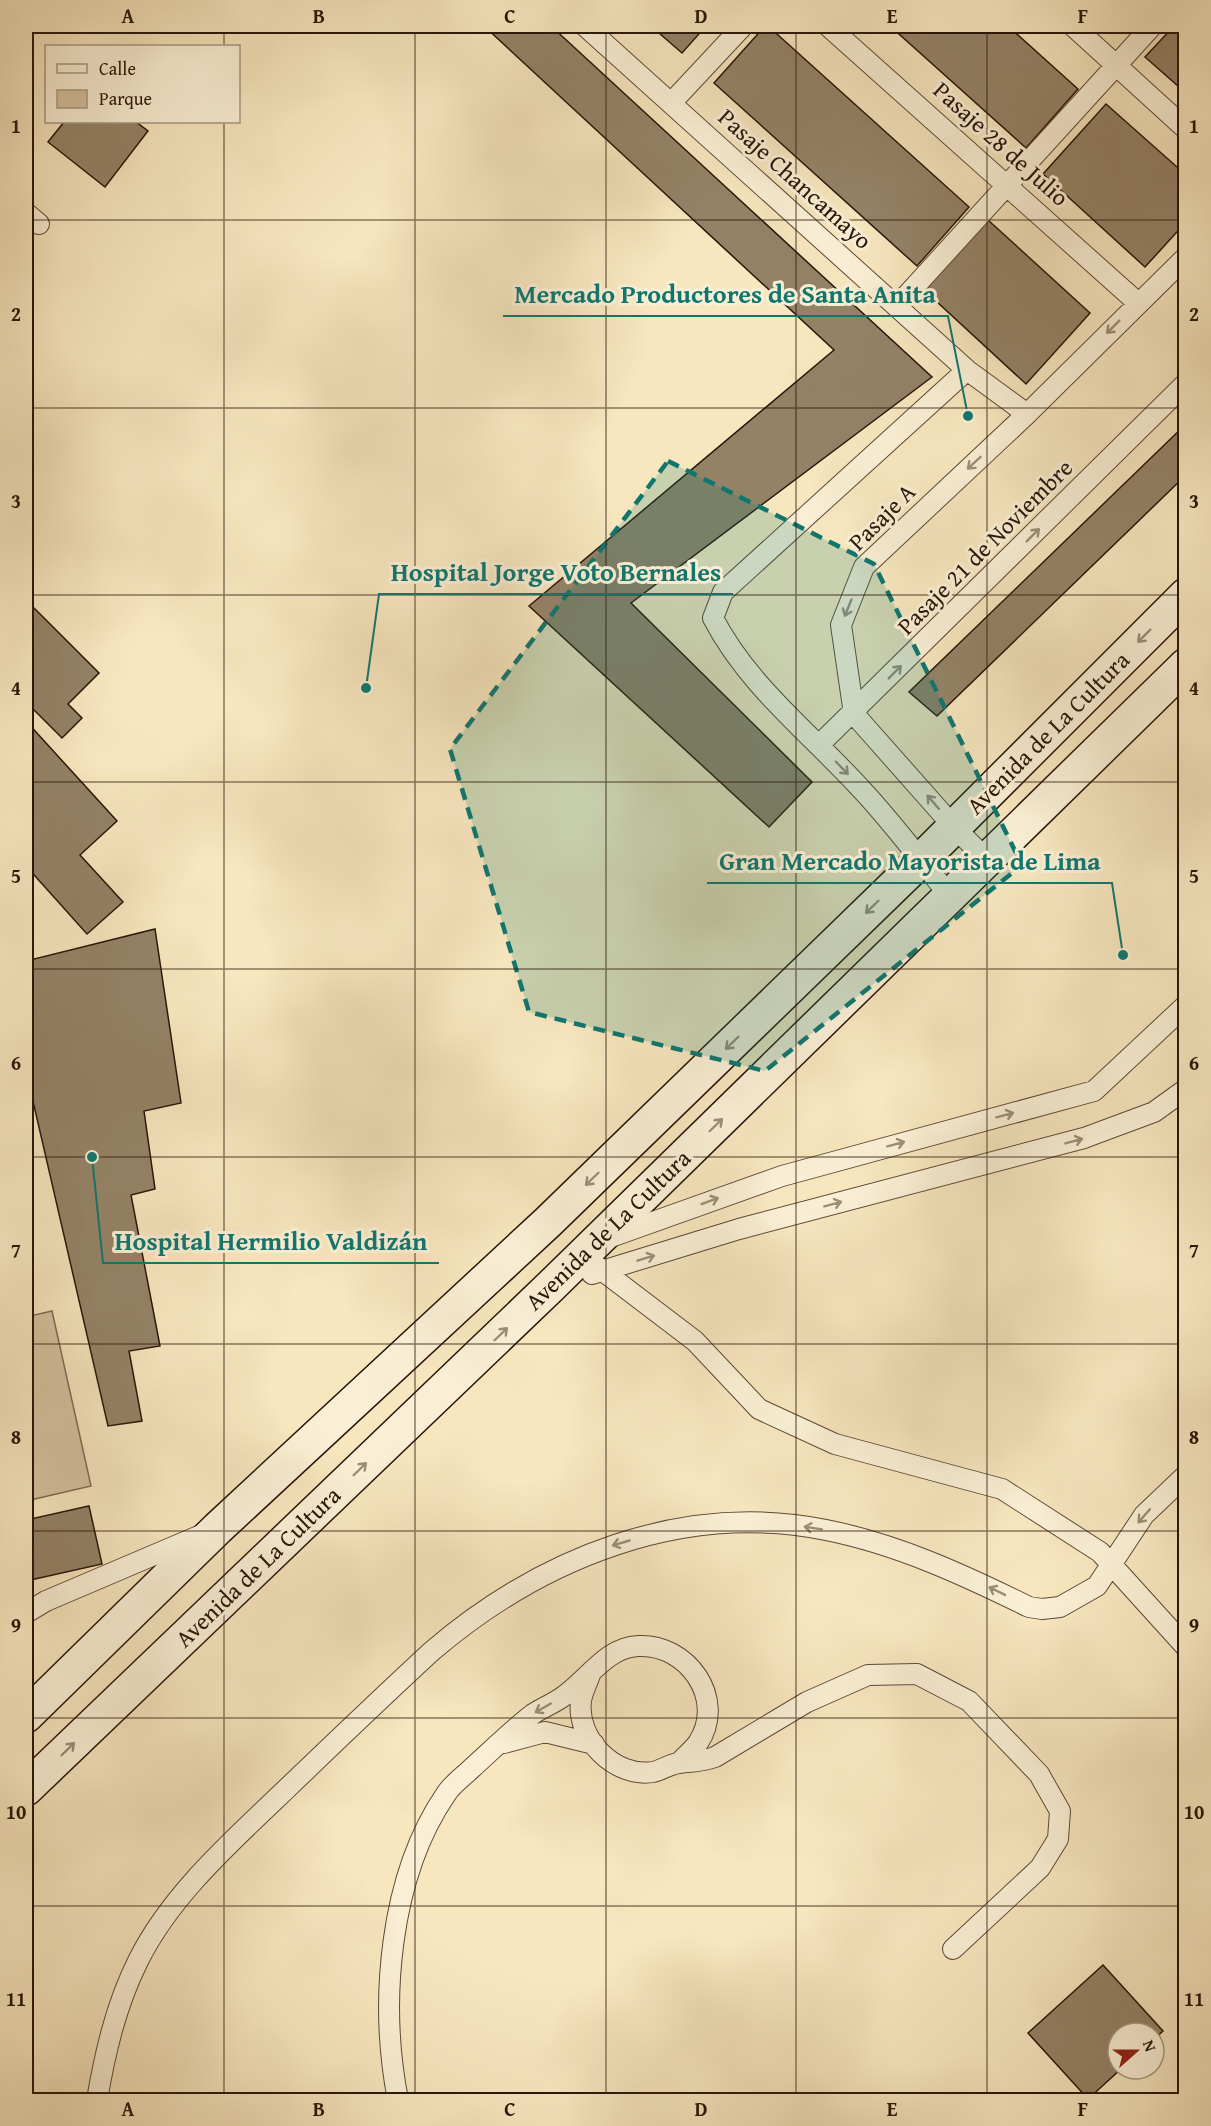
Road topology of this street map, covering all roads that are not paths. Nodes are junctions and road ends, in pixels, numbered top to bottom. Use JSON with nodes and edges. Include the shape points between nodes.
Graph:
{"nodes":[{"id":1,"x":585,"y":26,"type":"edge"},
{"id":2,"x":743,"y":26,"type":"edge"},
{"id":3,"x":828,"y":26,"type":"edge"},
{"id":4,"x":1073,"y":26,"type":"edge"},
{"id":5,"x":1152,"y":26,"type":"edge"},
{"id":6,"x":1117,"y":65,"type":"junction"},
{"id":7,"x":672,"y":102,"type":"junction"},
{"id":8,"x":1185,"y":129,"type":"edge"},
{"id":9,"x":1008,"y":184,"type":"junction"},
{"id":10,"x":1185,"y":257,"type":"edge"},
{"id":11,"x":1138,"y":303,"type":"junction"},
{"id":12,"x":897,"y":306,"type":"junction"},
{"id":13,"x":967,"y":370,"type":"junction"},
{"id":14,"x":1185,"y":383,"type":"edge"},
{"id":15,"x":1027,"y":414,"type":"junction"},
{"id":16,"x":1185,"y":595,"type":"edge"},
{"id":17,"x":1185,"y":665,"type":"edge"},
{"id":18,"x":854,"y":714,"type":"junction"},
{"id":19,"x":819,"y":745,"type":"junction"},
{"id":20,"x":954,"y":827,"type":"junction"},
{"id":21,"x":921,"y":860,"type":"junction"},
{"id":22,"x":987,"y":860,"type":"junction"},
{"id":23,"x":950,"y":896,"type":"junction"},
{"id":24,"x":1185,"y":1005,"type":"edge"},
{"id":25,"x":1185,"y":1089,"type":"edge"},
{"id":26,"x":548,"y":1222,"type":"junction"},
{"id":27,"x":593,"y":1256,"type":"junction"},
{"id":28,"x":1185,"y":1475,"type":"edge"},
{"id":29,"x":218,"y":1528,"type":"junction"},
{"id":30,"x":1113,"y":1566,"type":"junction"},
{"id":31,"x":26,"y":1613,"type":"edge"},
{"id":32,"x":1185,"y":1647,"type":"edge"},
{"id":33,"x":590,"y":1675,"type":"junction"},
{"id":34,"x":26,"y":1716,"type":"edge"},
{"id":35,"x":498,"y":1744,"type":"junction"},
{"id":36,"x":594,"y":1744,"type":"junction"},
{"id":37,"x":679,"y":1763,"type":"junction"},
{"id":38,"x":26,"y":1789,"type":"edge"},
{"id":39,"x":953,"y":1949,"type":"dead end"},
{"id":40,"x":97,"y":2100,"type":"edge"},
{"id":41,"x":398,"y":2100,"type":"edge"}],
"edges":[{"from":1,"to":7,"type":"lane","name":"Pasaje Chancamayo"},
{"from":2,"to":7,"type":"lane"},
{"from":3,"to":9,"type":"lane","name":"Pasaje 28 de Julio"},
{"from":4,"to":6,"type":"lane"},
{"from":5,"to":6,"type":"lane"},
{"from":6,"to":8,"type":"lane"},
{"from":6,"to":9,"type":"lane"},
{"from":7,"to":12,"type":"lane","name":"Pasaje Chancamayo"},
{"from":9,"to":11,"type":"lane","name":"Pasaje 28 de Julio"},
{"from":9,"to":12,"type":"lane"},
{"from":10,"to":11,"type":"lane","name":"Pasaje A"},
{"from":11,"to":15,"type":"lane","name":"Pasaje A","one_way":true},
{"from":12,"to":13,"type":"lane","name":"Pasaje Chancamayo"},
{"from":13,"to":15,"type":"lane","name":"Pasaje Chancamayo"},
{"from":13,"to":19,"type":"lane","via":[[723,592],[713,618],[729,649],[768,695]]},
{"from":18,"to":14,"type":"lane","name":"Pasaje 21 de Noviembre","one_way":true},
{"from":15,"to":18,"type":"lane","name":"Pasaje A","one_way":true,"via":[[864,567],[841,626]]},
{"from":16,"to":20,"type":"main road","name":"Avenida de La Cultura","one_way":true},
{"from":17,"to":22,"type":"main road","name":"Avenida de La Cultura"},
{"from":18,"to":19,"type":"lane","name":"Pasaje 21 de Noviembre"},
{"from":20,"to":18,"type":"lane","one_way":true},
{"from":19,"to":21,"type":"lane","one_way":true},
{"from":20,"to":21,"type":"main road","name":"Avenida de La Cultura"},
{"from":20,"to":22,"type":"lane"},
{"from":21,"to":23,"type":"lane"},
{"from":21,"to":26,"type":"main road","name":"Avenida de La Cultura","one_way":true},
{"from":22,"to":23,"type":"main road","name":"Avenida de La Cultura"},
{"from":27,"to":23,"type":"main road","name":"Avenida de La Cultura","one_way":true},
{"from":27,"to":24,"type":"lane","one_way":true,"via":[[782,1176],[1094,1091]]},
{"from":27,"to":25,"type":"lane","one_way":true,"via":[[739,1229],[1084,1138],[1154,1112]]},
{"from":26,"to":27,"type":"main road"},
{"from":26,"to":29,"type":"main road","name":"Avenida de La Cultura"},
{"from":27,"to":30,"type":"lane","via":[[695,1341],[759,1409],[835,1444],[1002,1489],[1100,1552]]},
{"from":38,"to":27,"type":"main road","name":"Avenida de La Cultura","one_way":true,"via":[[550,1287]]},
{"from":28,"to":30,"type":"lane","one_way":true,"via":[[1143,1515],[1127,1536]]},
{"from":29,"to":31,"type":"lane"},
{"from":29,"to":34,"type":"main road","name":"Avenida de La Cultura"},
{"from":30,"to":32,"type":"lane"},
{"from":30,"to":40,"type":"lane","one_way":true,"via":[[1098,1586],[1080,1598],[1060,1607],[1042,1609],[1029,1607],[893,1548],[826,1530],[756,1522],[657,1534],[596,1550],[552,1569],[467,1621],[432,1650],[222,1850],[186,1892],[138,1960],[111,2031]]},
{"from":33,"to":35,"type":"lane","one_way":true,"via":[[534,1713]]},
{"from":33,"to":36,"type":"lane","via":[[581,1702],[585,1730]]},
{"from":33,"to":37,"type":"lane","via":[[610,1654],[637,1645],[664,1648],[689,1663],[704,1687],[708,1716],[698,1742]]},
{"from":35,"to":36,"type":"lane","via":[[545,1732]]},
{"from":35,"to":41,"type":"lane","via":[[447,1792],[409,1865],[390,1968],[390,2063]]},
{"from":36,"to":37,"type":"lane","via":[[600,1754],[624,1769],[652,1772]]},
{"from":37,"to":39,"type":"lane","via":[[699,1763],[715,1757],[807,1702],[868,1675],[917,1674],[969,1701],[1039,1774],[1060,1811],[1058,1839],[1040,1868]]}]}
